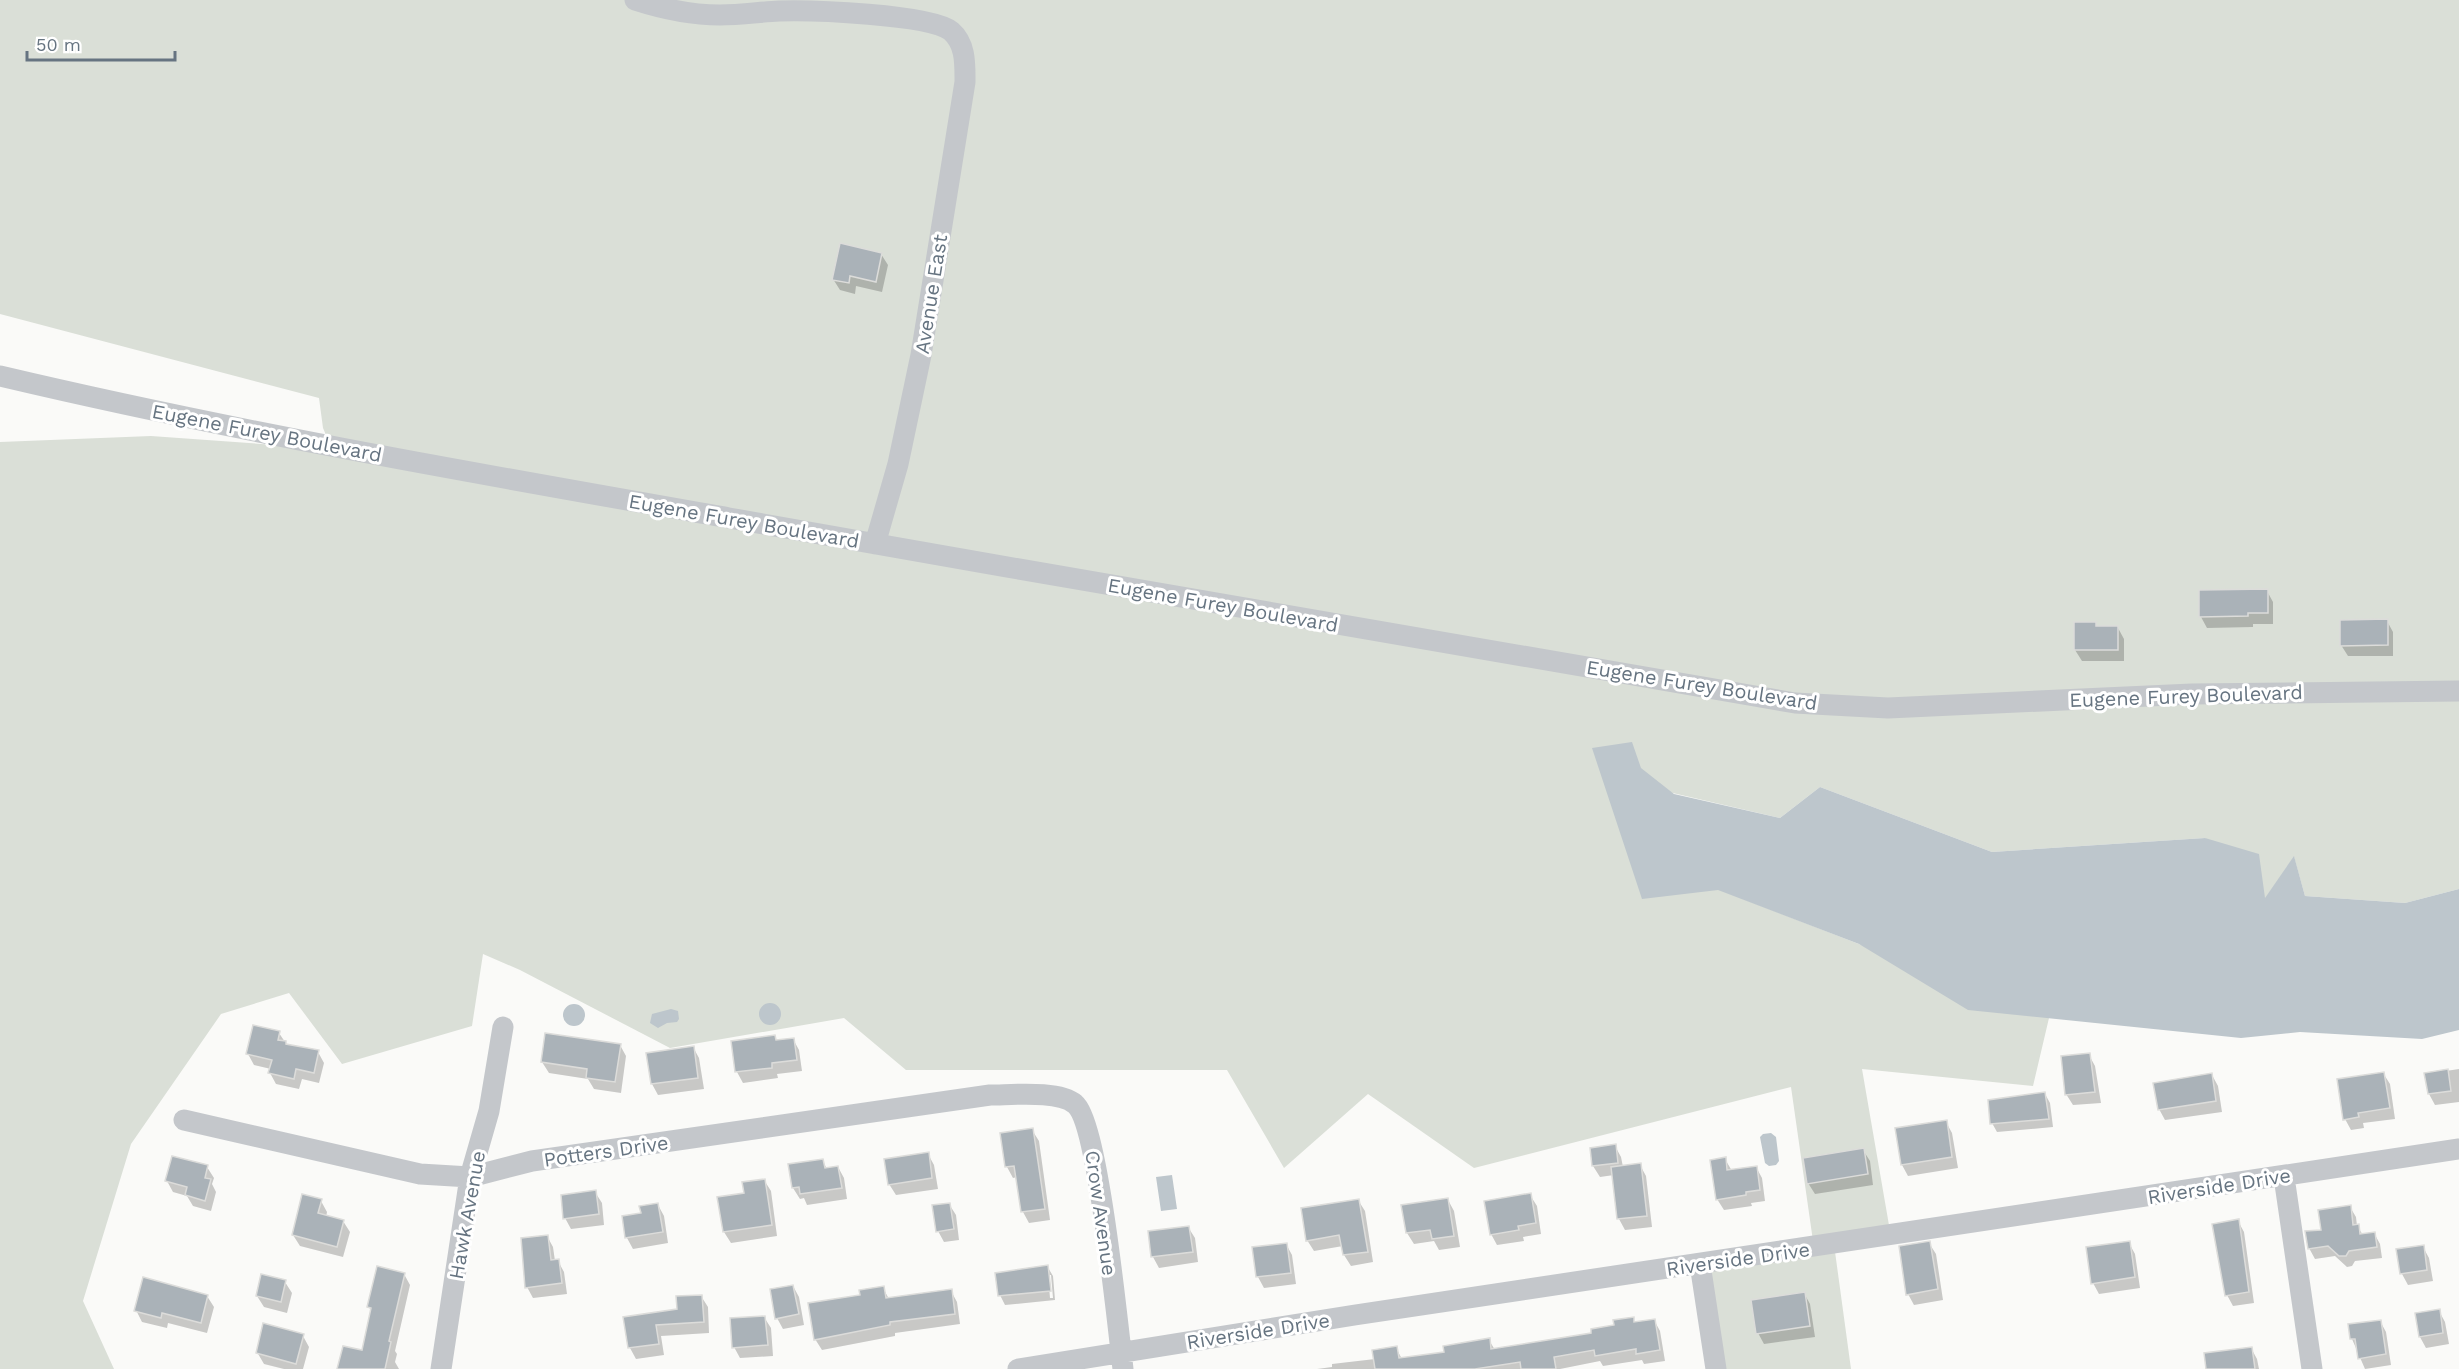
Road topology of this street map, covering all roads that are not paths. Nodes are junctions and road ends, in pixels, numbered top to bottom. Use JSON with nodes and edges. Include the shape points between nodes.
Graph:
{"nodes":[{"id":1,"x":635,"y":0,"type":"edge"},
{"id":2,"x":0,"y":376,"type":"edge"},
{"id":3,"x":875,"y":544,"type":"junction"},
{"id":4,"x":2459,"y":691,"type":"edge"},
{"id":5,"x":502,"y":1027,"type":"dead end"},
{"id":6,"x":1034,"y":1094,"type":"joint"},
{"id":7,"x":184,"y":1120,"type":"dead end"},
{"id":8,"x":2459,"y":1149,"type":"edge"},
{"id":9,"x":470,"y":1177,"type":"junction"},
{"id":10,"x":2284,"y":1177,"type":"junction"},
{"id":11,"x":1700,"y":1264,"type":"junction"},
{"id":12,"x":1122,"y":1361,"type":"edge"},
{"id":13,"x":441,"y":1369,"type":"edge"},
{"id":14,"x":1018,"y":1369,"type":"edge"},
{"id":15,"x":1716,"y":1369,"type":"edge"},
{"id":16,"x":2312,"y":1369,"type":"edge"}],
"edges":[{"from":1,"to":3,"type":"street","name":"Avenue East","via":[[700,14],[813,12],[911,19],[950,31],[959,41],[964,54],[965,82],[921,355],[898,464]]},
{"from":2,"to":3,"type":"street","name":"Eugene Furey Boulevard","via":[[248,431]]},
{"from":3,"to":4,"type":"street","name":"Eugene Furey Boulevard","via":[[1794,703],[1888,708],[2192,694]]},
{"from":5,"to":9,"type":"street","name":"Hawk Avenue","via":[[489,1111]]},
{"from":6,"to":9,"type":"street","name":"Potters Drive","via":[[990,1095],[532,1161]]},
{"from":6,"to":12,"type":"street","name":"Crow Avenue","via":[[1068,1099],[1084,1116],[1095,1158]]},
{"from":7,"to":9,"type":"street","name":"Potters Drive","via":[[420,1174]]},
{"from":8,"to":10,"type":"street","name":"Riverside Drive"},
{"from":9,"to":13,"type":"street","name":"Hawk Avenue"},
{"from":10,"to":11,"type":"street","name":"Riverside Drive"},
{"from":10,"to":16,"type":"street"},
{"from":11,"to":12,"type":"street","name":"Riverside Drive","via":[[1355,1315]]},
{"from":11,"to":15,"type":"street"},
{"from":12,"to":14,"type":"street","name":"Riverside Drive"}]}
